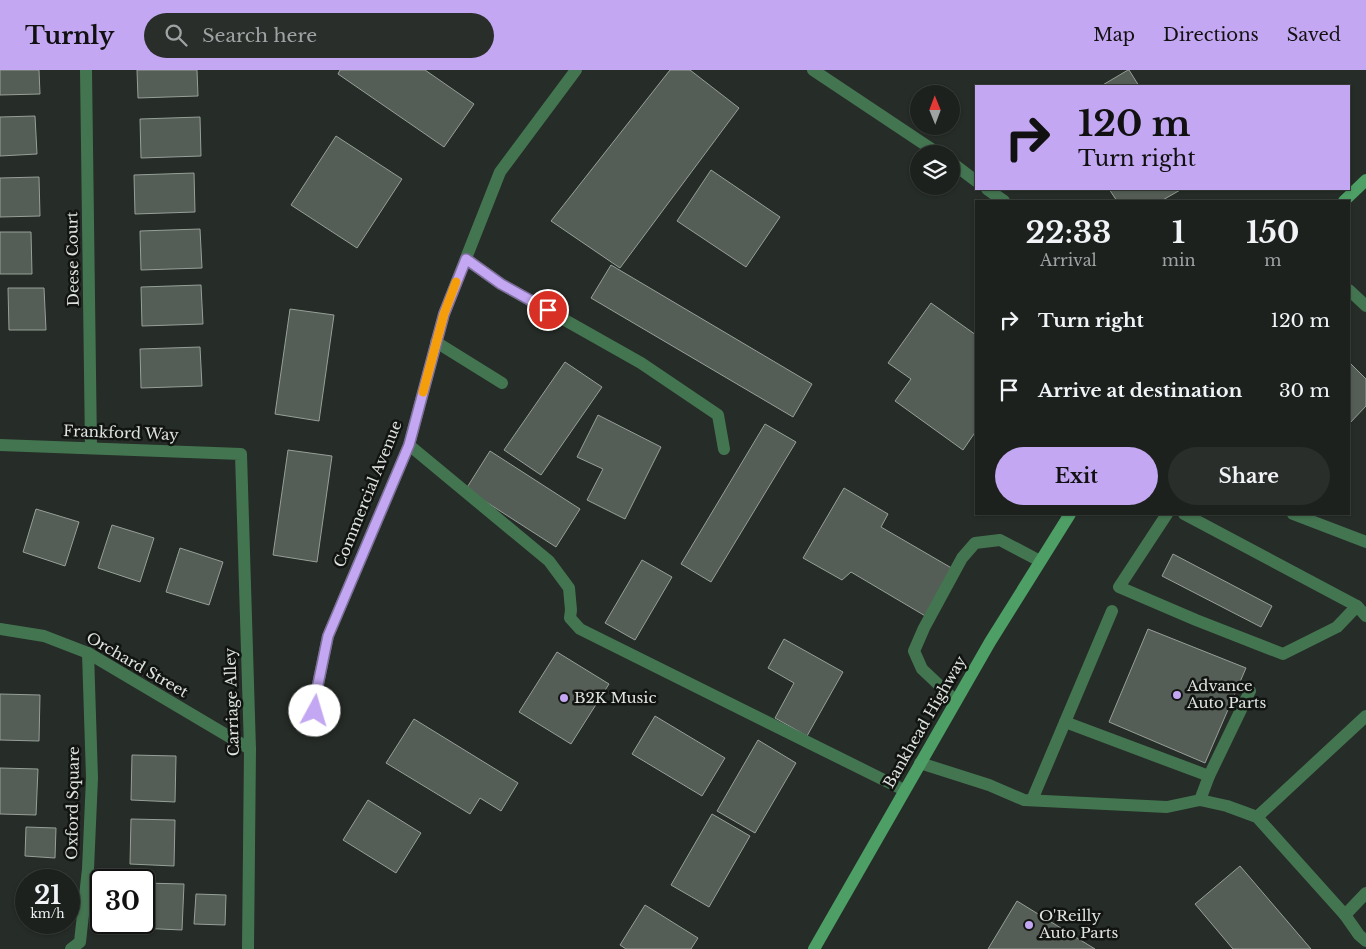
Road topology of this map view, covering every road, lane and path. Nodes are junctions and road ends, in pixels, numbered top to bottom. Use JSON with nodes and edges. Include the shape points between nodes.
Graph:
{"nodes":[{"id":1,"x":86,"y":70,"type":"edge"},
{"id":2,"x":576,"y":70,"type":"edge"},
{"id":3,"x":813,"y":70,"type":"edge"},
{"id":4,"x":925,"y":145,"type":"edge"},
{"id":5,"x":960,"y":169,"type":"edge"},
{"id":6,"x":975,"y":180,"type":"edge"},
{"id":7,"x":1366,"y":180,"type":"edge"},
{"id":8,"x":988,"y":190,"type":"edge"},
{"id":9,"x":1003,"y":200,"type":"edge"},
{"id":10,"x":1345,"y":200,"type":"edge"},
{"id":11,"x":466,"y":259,"type":"junction"},
{"id":12,"x":1350,"y":291,"type":"edge"},
{"id":13,"x":1366,"y":306,"type":"edge"},
{"id":14,"x":436,"y":342,"type":"junction"},
{"id":15,"x":502,"y":384,"type":"dead end"},
{"id":16,"x":0,"y":445,"type":"edge"},
{"id":17,"x":409,"y":445,"type":"junction"},
{"id":18,"x":91,"y":448,"type":"junction"},
{"id":19,"x":724,"y":449,"type":"dead end"},
{"id":20,"x":241,"y":454,"type":"joint"},
{"id":21,"x":1069,"y":515,"type":"edge"},
{"id":22,"x":1166,"y":515,"type":"edge"},
{"id":23,"x":1186,"y":515,"type":"edge"},
{"id":24,"x":1297,"y":515,"type":"edge"},
{"id":25,"x":1366,"y":542,"type":"edge"},
{"id":26,"x":1040,"y":560,"type":"junction"},
{"id":27,"x":1357,"y":606,"type":"junction"},
{"id":28,"x":1112,"y":611,"type":"dead end"},
{"id":29,"x":1366,"y":616,"type":"edge"},
{"id":30,"x":0,"y":629,"type":"edge"},
{"id":31,"x":88,"y":653,"type":"junction"},
{"id":32,"x":1250,"y":692,"type":"dead end"},
{"id":33,"x":956,"y":701,"type":"junction"},
{"id":34,"x":1366,"y":716,"type":"edge"},
{"id":35,"x":1065,"y":722,"type":"junction"},
{"id":36,"x":314,"y":728,"type":"dead end"},
{"id":37,"x":250,"y":749,"type":"junction"},
{"id":38,"x":920,"y":763,"type":"junction"},
{"id":39,"x":1209,"y":776,"type":"junction"},
{"id":40,"x":904,"y":790,"type":"junction"},
{"id":41,"x":1032,"y":800,"type":"junction"},
{"id":42,"x":1200,"y":800,"type":"junction"},
{"id":43,"x":1257,"y":816,"type":"junction"},
{"id":44,"x":1366,"y":894,"type":"edge"},
{"id":45,"x":1345,"y":915,"type":"junction"},
{"id":46,"x":1366,"y":941,"type":"edge"},
{"id":47,"x":71,"y":949,"type":"edge"},
{"id":48,"x":248,"y":949,"type":"edge"},
{"id":49,"x":814,"y":949,"type":"edge"}],
"edges":[{"from":1,"to":18,"type":"street","name":"Deese Court"},
{"from":2,"to":11,"type":"street","name":"Commercial Avenue","via":[[500,172]]},
{"from":3,"to":4,"type":"street"},
{"from":5,"to":6,"type":"street"},
{"from":7,"to":10,"type":"main road"},
{"from":8,"to":9,"type":"street"},
{"from":11,"to":14,"type":"street","name":"Commercial Avenue"},
{"from":11,"to":19,"type":"street","via":[[501,284],[641,363],[718,415]]},
{"from":12,"to":13,"type":"street"},
{"from":14,"to":15,"type":"street"},
{"from":14,"to":17,"type":"street","name":"Commercial Avenue"},
{"from":16,"to":18,"type":"street","name":"Frankford Way"},
{"from":17,"to":36,"type":"street","name":"Commercial Avenue","via":[[328,636],[316,694]]},
{"from":17,"to":40,"type":"street","via":[[549,561],[569,588],[570,618],[580,629]]},
{"from":18,"to":20,"type":"street","name":"Frankford Way"},
{"from":20,"to":37,"type":"street","name":"Carriage Alley"},
{"from":21,"to":26,"type":"main road","name":"Bankhead Highway"},
{"from":22,"to":27,"type":"street","via":[[1119,587],[1283,654],[1337,626]]},
{"from":23,"to":27,"type":"street"},
{"from":24,"to":25,"type":"street"},
{"from":26,"to":33,"type":"main road","name":"Bankhead Highway"},
{"from":26,"to":33,"type":"street","via":[[1000,540],[975,543],[962,558],[914,651],[922,669]]},
{"from":27,"to":29,"type":"street"},
{"from":28,"to":35,"type":"street"},
{"from":30,"to":31,"type":"street","name":"Orchard Street","via":[[44,636]]},
{"from":31,"to":37,"type":"street","name":"Orchard Street"},
{"from":31,"to":47,"type":"street","name":"Oxford Square","via":[[92,778],[88,869],[80,942]]},
{"from":32,"to":39,"type":"street"},
{"from":33,"to":38,"type":"main road","name":"Bankhead Highway"},
{"from":34,"to":43,"type":"street"},
{"from":35,"to":39,"type":"street"},
{"from":35,"to":41,"type":"street"},
{"from":37,"to":48,"type":"street","name":"Carriage Alley"},
{"from":38,"to":40,"type":"main road","name":"Bankhead Highway"},
{"from":38,"to":41,"type":"street","via":[[1024,800]]},
{"from":39,"to":42,"type":"street"},
{"from":40,"to":49,"type":"main road","name":"Bankhead Highway"},
{"from":41,"to":42,"type":"street","via":[[1167,806]]},
{"from":42,"to":43,"type":"street"},
{"from":43,"to":45,"type":"street"},
{"from":44,"to":45,"type":"street"},
{"from":45,"to":46,"type":"street"}]}
